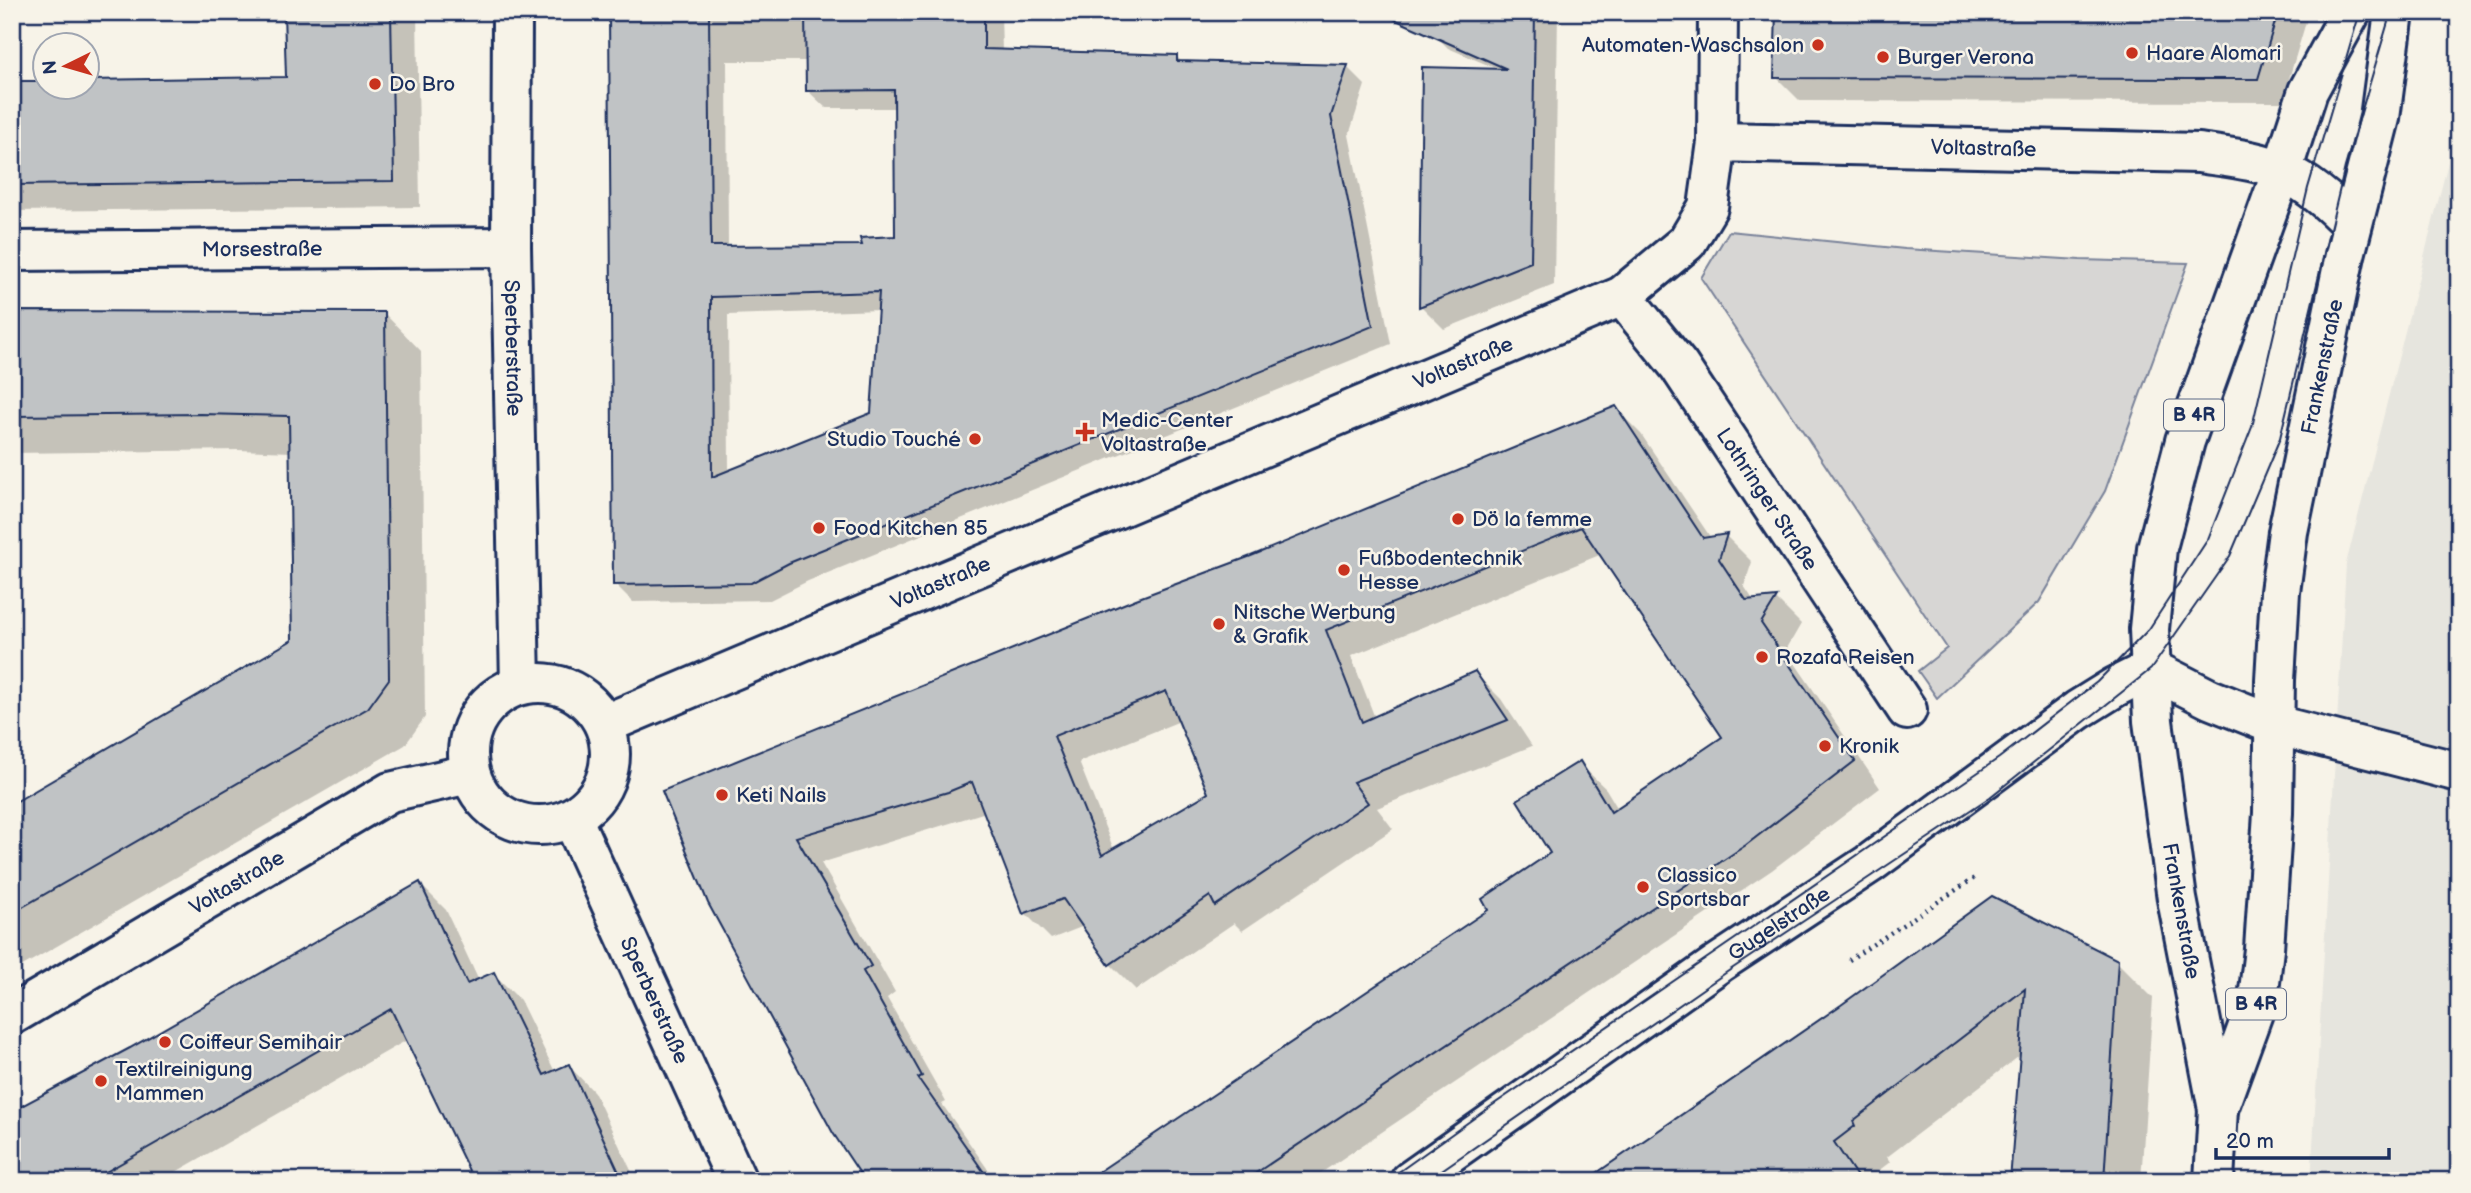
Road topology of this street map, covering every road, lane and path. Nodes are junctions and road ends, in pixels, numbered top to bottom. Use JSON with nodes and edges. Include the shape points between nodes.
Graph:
{"nodes":[{"id":1,"x":512,"y":12,"type":"edge"},
{"id":2,"x":1718,"y":12,"type":"edge"},
{"id":3,"x":2351,"y":12,"type":"edge"},
{"id":4,"x":2394,"y":12,"type":"edge"},
{"id":5,"x":1717,"y":142,"type":"junction"},
{"id":6,"x":2283,"y":171,"type":"junction"},
{"id":7,"x":2352,"y":225,"type":"junction"},
{"id":8,"x":511,"y":247,"type":"junction"},
{"id":9,"x":12,"y":251,"type":"edge"},
{"id":10,"x":1622,"y":296,"type":"junction"},
{"id":11,"x":2151,"y":669,"type":"junction"},
{"id":12,"x":520,"y":684,"type":"junction"},
{"id":13,"x":1906,"y":710,"type":"dead end"},
{"id":14,"x":605,"y":724,"type":"junction"},
{"id":15,"x":2275,"y":724,"type":"junction"},
{"id":16,"x":2459,"y":772,"type":"edge"},
{"id":17,"x":469,"y":774,"type":"junction"},
{"id":18,"x":572,"y":818,"type":"junction"},
{"id":19,"x":1976,"y":877,"type":"dead end"},
{"id":20,"x":1849,"y":960,"type":"dead end"},
{"id":21,"x":12,"y":1015,"type":"edge"},
{"id":22,"x":2218,"y":1109,"type":"junction"},
{"id":23,"x":737,"y":1181,"type":"edge"},
{"id":24,"x":1410,"y":1181,"type":"edge"},
{"id":25,"x":2214,"y":1181,"type":"edge"}],
"edges":[{"from":1,"to":8,"type":"street","name":"Sperberstraße"},
{"from":2,"to":5,"type":"street"},
{"from":3,"to":6,"type":"street","name":"Frankenstraße","number":"B 4R","via":[[2308,91]]},
{"from":4,"to":7,"type":"street","name":"Frankenstraße","number":"B 4R","via":[[2380,118]]},
{"from":5,"to":6,"type":"street","name":"Voltastraße","via":[[2199,153]]},
{"from":5,"to":10,"type":"street","name":"Voltastraße","via":[[1708,206],[1687,242]]},
{"from":6,"to":7,"type":"street","name":"Voltastraße","via":[[2336,208]]},
{"from":6,"to":11,"type":"street","name":"Frankenstraße","number":"B 4R","via":[[2174,479],[2157,548],[2149,629]]},
{"from":7,"to":15,"type":"street","name":"Frankenstraße","number":"B 4R","via":[[2288,532],[2280,592]]},
{"from":8,"to":9,"type":"street","name":"Morsestraße"},
{"from":8,"to":12,"type":"street","name":"Sperberstraße"},
{"from":10,"to":13,"type":"street","name":"Lothringer Straße","via":[[1679,366]]},
{"from":10,"to":14,"type":"street","name":"Voltastraße"},
{"from":11,"to":15,"type":"street","via":[[2210,699]]},
{"from":11,"to":22,"type":"street","name":"Frankenstraße","number":"B 4R","via":[[2159,778],[2177,899]]},
{"from":11,"to":24,"type":"street","name":"Gugelstraße","via":[[2078,710],[1869,864],[1718,963]]},
{"from":12,"to":14,"type":"street","via":[[549,683],[579,694]]},
{"from":12,"to":17,"type":"street","via":[[491,700],[469,736]]},
{"from":14,"to":18,"type":"street","via":[[611,762],[601,791]]},
{"from":15,"to":16,"type":"street"},
{"from":15,"to":22,"type":"street","name":"Frankenstraße","number":"B 4R","via":[[2258,999]]},
{"from":17,"to":18,"type":"street","via":[[492,808],[520,823],[545,826]]},
{"from":17,"to":21,"type":"street","name":"Voltastraße","via":[[390,792]]},
{"from":18,"to":23,"type":"street","name":"Sperberstraße"},
{"from":19,"to":20,"type":"path"},
{"from":22,"to":25,"type":"street","name":"Frankenstraße","number":"B 4R"}]}
